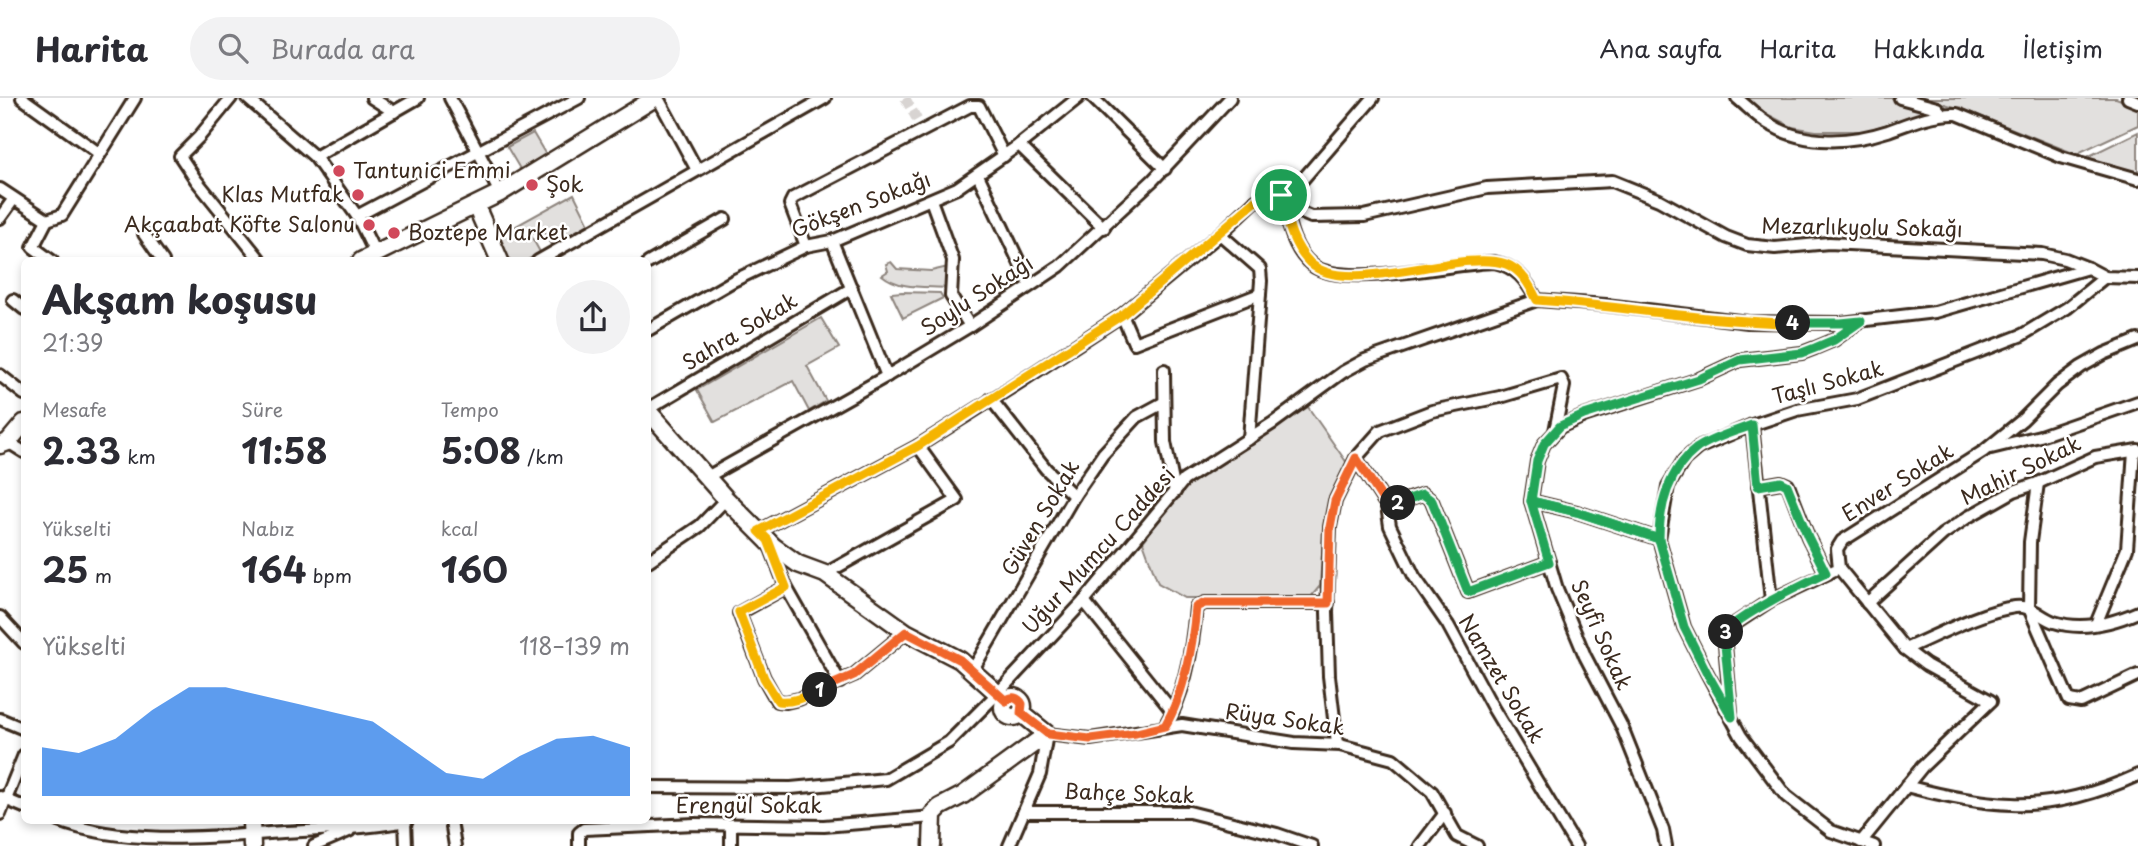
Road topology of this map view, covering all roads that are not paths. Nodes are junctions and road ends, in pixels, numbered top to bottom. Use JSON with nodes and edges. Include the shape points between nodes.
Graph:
{"nodes":[{"id":1,"x":22,"y":98,"type":"edge"},
{"id":2,"x":135,"y":98,"type":"edge"},
{"id":3,"x":231,"y":98,"type":"edge"},
{"id":4,"x":247,"y":98,"type":"edge"},
{"id":5,"x":372,"y":98,"type":"edge"},
{"id":6,"x":418,"y":98,"type":"edge"},
{"id":7,"x":450,"y":98,"type":"edge"},
{"id":8,"x":579,"y":98,"type":"edge"},
{"id":9,"x":656,"y":98,"type":"edge"},
{"id":10,"x":825,"y":98,"type":"edge"},
{"id":11,"x":1078,"y":98,"type":"edge"},
{"id":12,"x":1093,"y":98,"type":"edge"},
{"id":13,"x":1373,"y":98,"type":"edge"},
{"id":14,"x":1737,"y":98,"type":"edge"},
{"id":15,"x":1900,"y":98,"type":"edge"},
{"id":16,"x":2128,"y":98,"type":"edge"},
{"id":17,"x":1225,"y":100,"type":"edge"},
{"id":18,"x":2138,"y":102,"type":"edge"},
{"id":19,"x":394,"y":112,"type":"junction"},
{"id":20,"x":1942,"y":114,"type":"junction"},
{"id":21,"x":1019,"y":145,"type":"junction"},
{"id":22,"x":477,"y":152,"type":"junction"},
{"id":23,"x":100,"y":154,"type":"junction"},
{"id":24,"x":1004,"y":156,"type":"junction"},
{"id":25,"x":315,"y":157,"type":"junction"},
{"id":26,"x":1165,"y":169,"type":"junction"},
{"id":27,"x":697,"y":170,"type":"junction"},
{"id":28,"x":978,"y":175,"type":"junction"},
{"id":29,"x":2138,"y":179,"type":"edge"},
{"id":30,"x":0,"y":189,"type":"edge"},
{"id":31,"x":500,"y":193,"type":"junction"},
{"id":32,"x":1281,"y":195,"type":"junction"},
{"id":33,"x":13,"y":200,"type":"junction"},
{"id":34,"x":930,"y":200,"type":"junction"},
{"id":35,"x":476,"y":206,"type":"junction"},
{"id":36,"x":356,"y":216,"type":"junction"},
{"id":37,"x":0,"y":218,"type":"edge"},
{"id":38,"x":725,"y":219,"type":"dead end"},
{"id":39,"x":47,"y":220,"type":"junction"},
{"id":40,"x":1104,"y":228,"type":"junction"},
{"id":41,"x":144,"y":234,"type":"dead end"},
{"id":42,"x":1220,"y":234,"type":"junction"},
{"id":43,"x":832,"y":241,"type":"junction"},
{"id":44,"x":806,"y":246,"type":"junction"},
{"id":45,"x":47,"y":257,"type":"edge"},
{"id":46,"x":160,"y":257,"type":"edge"},
{"id":47,"x":258,"y":257,"type":"edge"},
{"id":48,"x":368,"y":257,"type":"edge"},
{"id":49,"x":370,"y":257,"type":"edge"},
{"id":50,"x":496,"y":257,"type":"edge"},
{"id":51,"x":545,"y":257,"type":"edge"},
{"id":52,"x":651,"y":261,"type":"edge"},
{"id":53,"x":2088,"y":268,"type":"junction"},
{"id":54,"x":2105,"y":277,"type":"junction"},
{"id":55,"x":2138,"y":278,"type":"edge"},
{"id":56,"x":1030,"y":285,"type":"junction"},
{"id":57,"x":852,"y":288,"type":"junction"},
{"id":58,"x":1260,"y":294,"type":"junction"},
{"id":59,"x":13,"y":300,"type":"dead end"},
{"id":60,"x":1537,"y":300,"type":"junction"},
{"id":61,"x":21,"y":307,"type":"edge"},
{"id":62,"x":1122,"y":315,"type":"junction"},
{"id":63,"x":1861,"y":321,"type":"junction"},
{"id":64,"x":970,"y":326,"type":"junction"},
{"id":65,"x":651,"y":328,"type":"edge"},
{"id":66,"x":2138,"y":340,"type":"edge"},
{"id":67,"x":1164,"y":370,"type":"dead end"},
{"id":68,"x":0,"y":375,"type":"edge"},
{"id":69,"x":887,"y":376,"type":"junction"},
{"id":70,"x":21,"y":392,"type":"edge"},
{"id":71,"x":991,"y":399,"type":"junction"},
{"id":72,"x":1163,"y":402,"type":"junction"},
{"id":73,"x":2138,"y":402,"type":"edge"},
{"id":74,"x":651,"y":408,"type":"edge"},
{"id":75,"x":651,"y":413,"type":"edge"},
{"id":76,"x":1752,"y":425,"type":"junction"},
{"id":77,"x":21,"y":426,"type":"edge"},
{"id":78,"x":1555,"y":432,"type":"junction"},
{"id":79,"x":1249,"y":439,"type":"junction"},
{"id":80,"x":4,"y":444,"type":"edge"},
{"id":81,"x":918,"y":446,"type":"junction"},
{"id":82,"x":1987,"y":449,"type":"junction"},
{"id":83,"x":21,"y":451,"type":"edge"},
{"id":84,"x":2136,"y":451,"type":"edge"},
{"id":85,"x":1356,"y":458,"type":"junction"},
{"id":86,"x":707,"y":477,"type":"junction"},
{"id":87,"x":2038,"y":483,"type":"junction"},
{"id":88,"x":1758,"y":486,"type":"junction"},
{"id":89,"x":1175,"y":492,"type":"junction"},
{"id":90,"x":1074,"y":496,"type":"junction"},
{"id":91,"x":726,"y":499,"type":"junction"},
{"id":92,"x":1531,"y":501,"type":"junction"},
{"id":93,"x":1387,"y":506,"type":"junction"},
{"id":94,"x":763,"y":536,"type":"junction"},
{"id":95,"x":1659,"y":539,"type":"junction"},
{"id":96,"x":651,"y":558,"type":"edge"},
{"id":97,"x":1549,"y":562,"type":"junction"},
{"id":98,"x":1839,"y":568,"type":"junction"},
{"id":99,"x":1826,"y":573,"type":"junction"},
{"id":100,"x":825,"y":574,"type":"junction"},
{"id":101,"x":786,"y":587,"type":"junction"},
{"id":102,"x":1771,"y":600,"type":"junction"},
{"id":103,"x":1084,"y":601,"type":"junction"},
{"id":104,"x":1328,"y":603,"type":"junction"},
{"id":105,"x":1867,"y":603,"type":"junction"},
{"id":106,"x":2029,"y":608,"type":"junction"},
{"id":107,"x":2138,"y":612,"type":"edge"},
{"id":108,"x":0,"y":617,"type":"edge"},
{"id":109,"x":2096,"y":624,"type":"junction"},
{"id":110,"x":906,"y":632,"type":"junction"},
{"id":111,"x":21,"y":640,"type":"edge"},
{"id":112,"x":1905,"y":649,"type":"junction"},
{"id":113,"x":972,"y":671,"type":"junction"},
{"id":114,"x":2138,"y":675,"type":"edge"},
{"id":115,"x":840,"y":682,"type":"junction"},
{"id":116,"x":1002,"y":697,"type":"junction"},
{"id":117,"x":1173,"y":712,"type":"junction"},
{"id":118,"x":1732,"y":717,"type":"junction"},
{"id":119,"x":0,"y":719,"type":"edge"},
{"id":120,"x":1165,"y":726,"type":"junction"},
{"id":121,"x":21,"y":728,"type":"edge"},
{"id":122,"x":1048,"y":734,"type":"junction"},
{"id":123,"x":1337,"y":744,"type":"junction"},
{"id":124,"x":21,"y":761,"type":"edge"},
{"id":125,"x":2138,"y":775,"type":"edge"},
{"id":126,"x":1906,"y":786,"type":"junction"},
{"id":127,"x":651,"y":787,"type":"edge"},
{"id":128,"x":3,"y":799,"type":"edge"},
{"id":129,"x":21,"y":806,"type":"edge"},
{"id":130,"x":1024,"y":812,"type":"junction"},
{"id":131,"x":1445,"y":813,"type":"junction"},
{"id":132,"x":0,"y":814,"type":"edge"},
{"id":133,"x":933,"y":817,"type":"junction"},
{"id":134,"x":354,"y":824,"type":"edge"},
{"id":135,"x":406,"y":824,"type":"edge"},
{"id":136,"x":451,"y":824,"type":"edge"},
{"id":137,"x":731,"y":825,"type":"junction"},
{"id":138,"x":85,"y":826,"type":"edge"},
{"id":139,"x":251,"y":834,"type":"edge"},
{"id":140,"x":1861,"y":842,"type":"junction"},
{"id":141,"x":314,"y":846,"type":"edge"},
{"id":142,"x":406,"y":846,"type":"edge"},
{"id":143,"x":455,"y":846,"type":"edge"},
{"id":144,"x":579,"y":846,"type":"edge"},
{"id":145,"x":731,"y":846,"type":"edge"},
{"id":146,"x":932,"y":846,"type":"edge"},
{"id":147,"x":1009,"y":846,"type":"edge"},
{"id":148,"x":1312,"y":846,"type":"edge"},
{"id":149,"x":1420,"y":846,"type":"edge"},
{"id":150,"x":1477,"y":846,"type":"edge"},
{"id":151,"x":1576,"y":846,"type":"edge"},
{"id":152,"x":1666,"y":846,"type":"edge"},
{"id":153,"x":1874,"y":846,"type":"edge"}],
"edges":[{"from":1,"to":23,"type":"street"},
{"from":2,"to":23,"type":"street"},
{"from":3,"to":47,"type":"street","via":[[180,156]]},
{"from":4,"to":25,"type":"street"},
{"from":5,"to":19,"type":"street"},
{"from":6,"to":19,"type":"street"},
{"from":7,"to":22,"type":"street"},
{"from":8,"to":22,"type":"street"},
{"from":9,"to":27,"type":"street"},
{"from":9,"to":31,"type":"street"},
{"from":10,"to":27,"type":"street"},
{"from":11,"to":21,"type":"street","name":"Gökşen Sokağı"},
{"from":12,"to":26,"type":"street"},
{"from":13,"to":32,"type":"street","via":[[1297,186]]},
{"from":14,"to":20,"type":"street","via":[[1771,125],[1804,138],[1833,141],[1871,136]]},
{"from":15,"to":20,"type":"street","via":[[1937,108]]},
{"from":16,"to":18,"type":"street"},
{"from":17,"to":26,"type":"street","name":"Soylu Sokağı"},
{"from":19,"to":25,"type":"street"},
{"from":20,"to":29,"type":"street","via":[[1957,114],[2061,157]]},
{"from":21,"to":24,"type":"street","name":"Gökşen Sokağı"},
{"from":21,"to":40,"type":"street"},
{"from":22,"to":31,"type":"street"},
{"from":22,"to":36,"type":"street"},
{"from":23,"to":39,"type":"street","via":[[62,215]]},
{"from":24,"to":28,"type":"street","name":"Gökşen Sokağı"},
{"from":24,"to":44,"type":"street","via":[[984,112],[979,106],[970,106],[793,198],[793,216]]},
{"from":25,"to":36,"type":"street"},
{"from":26,"to":40,"type":"street","name":"Soylu Sokağı"},
{"from":27,"to":51,"type":"street"},
{"from":28,"to":34,"type":"street","name":"Gökşen Sokağı"},
{"from":28,"to":56,"type":"street"},
{"from":30,"to":33,"type":"street"},
{"from":31,"to":35,"type":"street"},
{"from":32,"to":42,"type":"street","via":[[1262,196]]},
{"from":32,"to":53,"type":"street","name":"Mezarlıkyolu Sokağı","via":[[1297,211],[1311,216],[1364,216],[1487,188],[1612,181],[1747,245],[1775,248],[1829,243],[2042,254]]},
{"from":32,"to":60,"type":"street","via":[[1291,236],[1311,264],[1321,270],[1362,275],[1494,262],[1508,265],[1526,279]]},
{"from":33,"to":37,"type":"street"},
{"from":33,"to":39,"type":"street"},
{"from":34,"to":43,"type":"street","name":"Gökşen Sokağı"},
{"from":34,"to":64,"type":"street","via":[[953,260],[951,296]]},
{"from":35,"to":49,"type":"street"},
{"from":35,"to":50,"type":"street"},
{"from":36,"to":48,"type":"street"},
{"from":38,"to":52,"type":"street"},
{"from":39,"to":45,"type":"street","via":[[33,247]]},
{"from":40,"to":56,"type":"street","name":"Soylu Sokağı"},
{"from":41,"to":46,"type":"street"},
{"from":42,"to":58,"type":"street","via":[[1260,269]]},
{"from":42,"to":62,"type":"street"},
{"from":43,"to":44,"type":"street","name":"Gökşen Sokağı"},
{"from":43,"to":57,"type":"street"},
{"from":44,"to":65,"type":"street","name":"Gökşen Sokağı"},
{"from":53,"to":54,"type":"street","name":"Mezarlıkyolu Sokağı"},
{"from":53,"to":63,"type":"street","via":[[1935,312]]},
{"from":54,"to":55,"type":"street"},
{"from":54,"to":76,"type":"street","name":"Taşlı Sokak","via":[[2067,308],[2022,335],[1857,399],[1797,410]]},
{"from":56,"to":64,"type":"street","name":"Soylu Sokağı"},
{"from":57,"to":69,"type":"street"},
{"from":57,"to":74,"type":"street","name":"Sahra Sokak"},
{"from":58,"to":62,"type":"street","via":[[1134,343]]},
{"from":58,"to":79,"type":"street"},
{"from":59,"to":61,"type":"street"},
{"from":60,"to":63,"type":"street","via":[[1748,322]]},
{"from":60,"to":79,"type":"street","name":"Uğur Mumcu Caddesi","via":[[1365,360]]},
{"from":62,"to":71,"type":"street"},
{"from":63,"to":78,"type":"street","name":"Seyfi Sokak","via":[[1834,340],[1802,353],[1740,360],[1699,379],[1584,415]]},
{"from":64,"to":69,"type":"street","name":"Soylu Sokağı"},
{"from":66,"to":82,"type":"street","name":"Enver Sokak","via":[[2081,367]]},
{"from":67,"to":72,"type":"street"},
{"from":68,"to":70,"type":"street"},
{"from":69,"to":86,"type":"street","name":"Soylu Sokağı"},
{"from":71,"to":81,"type":"street"},
{"from":71,"to":90,"type":"street","via":[[1046,469]]},
{"from":72,"to":89,"type":"street"},
{"from":72,"to":90,"type":"street","name":"Güven Sokak","via":[[1123,431]]},
{"from":73,"to":82,"type":"street"},
{"from":75,"to":86,"type":"street"},
{"from":76,"to":88,"type":"street"},
{"from":76,"to":95,"type":"street","name":"Taşlı Sokak","via":[[1698,448],[1684,460],[1668,485]]},
{"from":77,"to":80,"type":"street"},
{"from":78,"to":85,"type":"street","via":[[1564,386],[1561,379],[1432,411],[1380,431]]},
{"from":78,"to":92,"type":"street","name":"Seyfi Sokak","via":[[1537,461]]},
{"from":79,"to":89,"type":"street","name":"Uğur Mumcu Caddesi","via":[[1184,480]]},
{"from":80,"to":83,"type":"street"},
{"from":81,"to":94,"type":"street"},
{"from":81,"to":100,"type":"street","via":[[957,500]]},
{"from":82,"to":98,"type":"street","name":"Enver Sokak","via":[[1842,541]]},
{"from":84,"to":87,"type":"street","name":"Mahir Sokak","via":[[2095,457]]},
{"from":84,"to":109,"type":"street","via":[[2127,549]]},
{"from":85,"to":93,"type":"street","name":"Namzet Sokak"},
{"from":85,"to":104,"type":"street","via":[[1335,501]]},
{"from":86,"to":91,"type":"street"},
{"from":87,"to":105,"type":"street","name":"Mahir Sokak","via":[[2014,491],[1943,534]]},
{"from":87,"to":106,"type":"street","via":[[2030,542]]},
{"from":88,"to":99,"type":"street","via":[[1787,485]]},
{"from":88,"to":102,"type":"street"},
{"from":89,"to":103,"type":"street","name":"Uğur Mumcu Caddesi"},
{"from":90,"to":113,"type":"street","name":"Güven Sokak"},
{"from":91,"to":94,"type":"street"},
{"from":91,"to":96,"type":"street","via":[[700,526]]},
{"from":92,"to":95,"type":"street"},
{"from":92,"to":97,"type":"street","name":"Seyfi Sokak"},
{"from":93,"to":97,"type":"street","via":[[1423,494],[1432,501],[1468,592]]},
{"from":93,"to":151,"type":"street","name":"Namzet Sokak","via":[[1390,526],[1414,576],[1448,625]]},
{"from":94,"to":100,"type":"street","via":[[792,560]]},
{"from":94,"to":101,"type":"street"},
{"from":95,"to":118,"type":"street","name":"Taşlı Sokak","via":[[1684,627]]},
{"from":97,"to":152,"type":"street","name":"Seyfi Sokak","via":[[1585,656],[1622,727]]},
{"from":98,"to":99,"type":"street"},
{"from":98,"to":105,"type":"street"},
{"from":99,"to":102,"type":"street"},
{"from":100,"to":110,"type":"street"},
{"from":101,"to":115,"type":"street"},
{"from":101,"to":115,"type":"street","via":[[739,612],[772,694],[786,702]]},
{"from":102,"to":118,"type":"street","via":[[1727,629]]},
{"from":103,"to":116,"type":"street","name":"Uğur Mumcu Caddesi"},
{"from":103,"to":117,"type":"street"},
{"from":104,"to":117,"type":"street","via":[[1205,603],[1196,607]]},
{"from":104,"to":123,"type":"street","via":[[1329,676]]},
{"from":105,"to":112,"type":"street"},
{"from":106,"to":109,"type":"street","via":[[2054,622]]},
{"from":106,"to":112,"type":"street","via":[[1993,613]]},
{"from":106,"to":114,"type":"street","via":[[2068,700],[2081,702]]},
{"from":107,"to":109,"type":"street"},
{"from":108,"to":111,"type":"street"},
{"from":110,"to":113,"type":"street"},
{"from":110,"to":115,"type":"street"},
{"from":112,"to":126,"type":"street","via":[[1992,701]]},
{"from":113,"to":116,"type":"street"},
{"from":116,"to":122,"type":"street","via":[[1006,715],[1013,718],[1021,713]]},
{"from":116,"to":127,"type":"street","name":"Uğur Mumcu Caddesi","via":[[949,742],[886,779],[791,788]]},
{"from":117,"to":120,"type":"street"},
{"from":118,"to":140,"type":"street","name":"Taşlı Sokak","via":[[1786,796],[1831,831]]},
{"from":119,"to":121,"type":"street"},
{"from":120,"to":122,"type":"street","name":"Rüya Sokak","via":[[1090,739]]},
{"from":120,"to":123,"type":"street","name":"Rüya Sokak","via":[[1182,724],[1294,743]]},
{"from":122,"to":130,"type":"street","via":[[1040,774]]},
{"from":122,"to":133,"type":"street","via":[[940,807]]},
{"from":123,"to":131,"type":"street","name":"Rüya Sokak","via":[[1392,759],[1432,792]]},
{"from":124,"to":128,"type":"street"},
{"from":125,"to":126,"type":"street","via":[[2078,796],[2013,804]]},
{"from":126,"to":140,"type":"street"},
{"from":128,"to":129,"type":"street"},
{"from":128,"to":132,"type":"street"},
{"from":130,"to":147,"type":"street"},
{"from":130,"to":148,"type":"street","name":"Bahçe Sokak","via":[[1189,812]]},
{"from":131,"to":149,"type":"street"},
{"from":131,"to":150,"type":"street","name":"Rüya Sokak","via":[[1457,836]]},
{"from":133,"to":137,"type":"street","name":"Erengül Sokak","via":[[824,826]]},
{"from":133,"to":146,"type":"street"},
{"from":134,"to":139,"type":"street"},
{"from":134,"to":141,"type":"street"},
{"from":135,"to":142,"type":"street"},
{"from":136,"to":143,"type":"street"},
{"from":137,"to":144,"type":"street","name":"Erengül Sokak","via":[[584,829],[579,833]]},
{"from":137,"to":145,"type":"street"},
{"from":138,"to":139,"type":"street","via":[[130,837]]},
{"from":140,"to":153,"type":"street","name":"Taşlı Sokak"}]}
